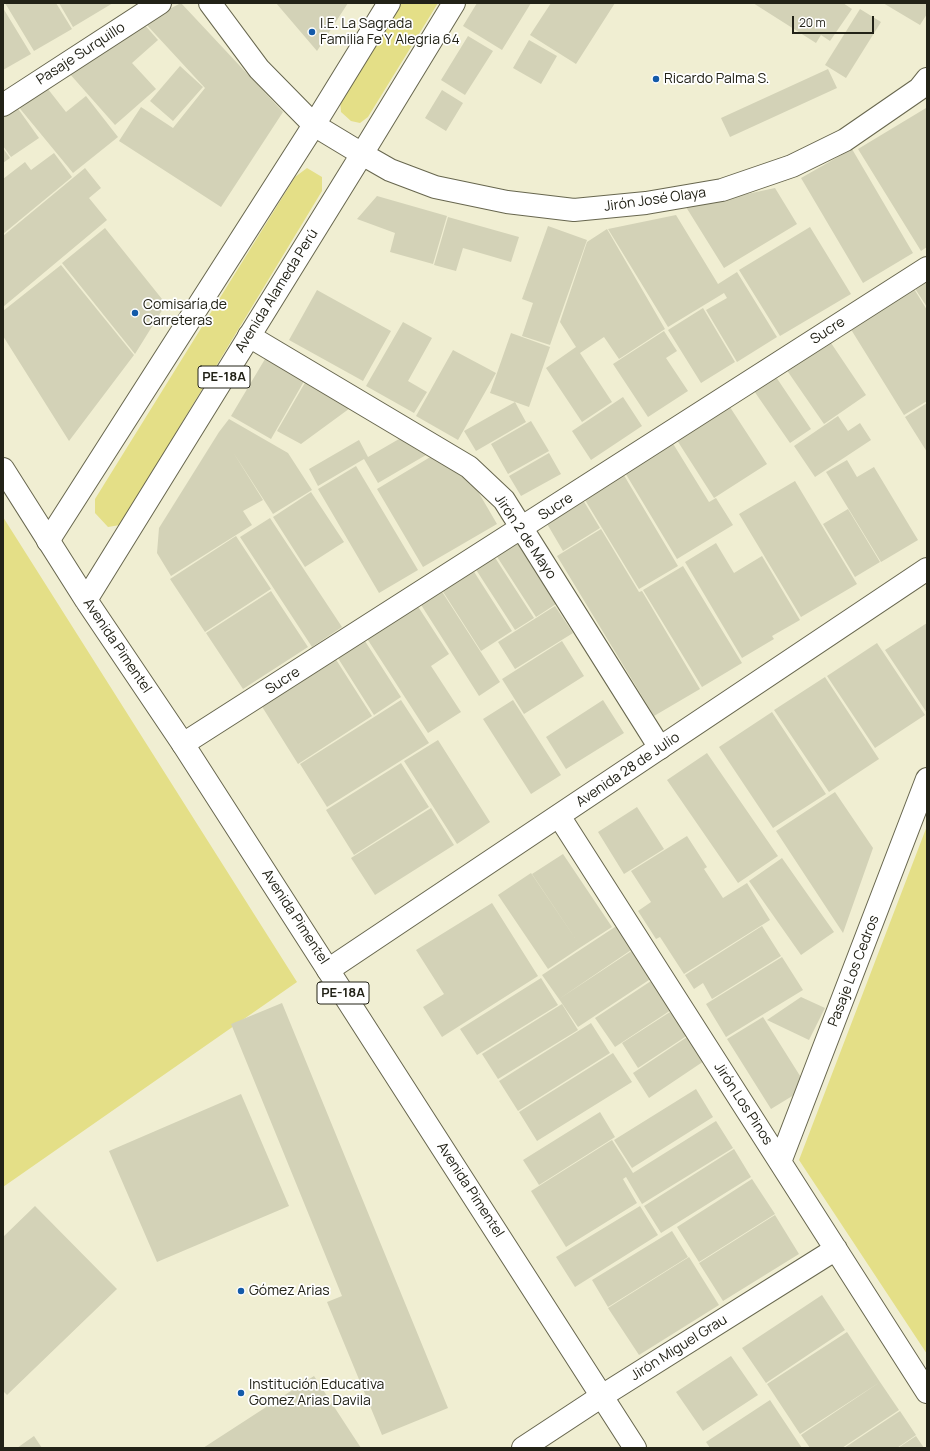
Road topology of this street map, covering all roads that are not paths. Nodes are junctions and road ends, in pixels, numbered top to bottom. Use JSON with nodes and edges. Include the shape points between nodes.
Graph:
{"nodes":[{"id":1,"x":160,"y":3,"type":"edge"},
{"id":2,"x":210,"y":3,"type":"edge"},
{"id":3,"x":389,"y":3,"type":"edge"},
{"id":4,"x":454,"y":3,"type":"edge"},
{"id":5,"x":924,"y":90,"type":"edge"},
{"id":6,"x":3,"y":105,"type":"edge"},
{"id":7,"x":314,"y":125,"type":"junction"},
{"id":8,"x":362,"y":154,"type":"junction"},
{"id":9,"x":927,"y":268,"type":"edge"},
{"id":10,"x":249,"y":336,"type":"junction"},
{"id":11,"x":3,"y":469,"type":"edge"},
{"id":12,"x":522,"y":528,"type":"junction"},
{"id":13,"x":48,"y":541,"type":"junction"},
{"id":14,"x":927,"y":570,"type":"edge"},
{"id":15,"x":86,"y":600,"type":"junction"},
{"id":16,"x":183,"y":744,"type":"junction"},
{"id":17,"x":660,"y":748,"type":"junction"},
{"id":18,"x":927,"y":779,"type":"edge"},
{"id":19,"x":558,"y":816,"type":"junction"},
{"id":20,"x":328,"y":970,"type":"junction"},
{"id":21,"x":780,"y":1162,"type":"junction"},
{"id":22,"x":836,"y":1249,"type":"junction"},
{"id":23,"x":927,"y":1392,"type":"edge"},
{"id":24,"x":602,"y":1396,"type":"junction"},
{"id":25,"x":523,"y":1448,"type":"edge"},
{"id":26,"x":635,"y":1448,"type":"edge"}],
"edges":[{"from":1,"to":6,"type":"main road","name":"Pasaje Surquillo"},
{"from":2,"to":7,"type":"main road","name":"Jirón José Olaya","via":[[259,69]]},
{"from":3,"to":7,"type":"main road"},
{"from":4,"to":8,"type":"main road","name":"Avenida Alameda Perú"},
{"from":5,"to":8,"type":"main road","name":"Jirón José Olaya","via":[[845,140],[792,166],[722,190],[646,203],[574,210],[507,202],[435,187],[390,170]]},
{"from":7,"to":8,"type":"main road","name":"Jirón José Olaya"},
{"from":7,"to":13,"type":"main road"},
{"from":8,"to":10,"type":"main road","name":"Avenida Alameda Perú","number":"PE-18A"},
{"from":9,"to":12,"type":"main road","name":"Sucre"},
{"from":10,"to":12,"type":"main road","name":"Jirón 2 de Mayo","via":[[469,467],[504,500]]},
{"from":10,"to":15,"type":"main road","name":"Avenida Alameda Perú","number":"PE-18A"},
{"from":11,"to":13,"type":"main road","name":"Avenida Pimentel","number":"PE-18A"},
{"from":12,"to":16,"type":"main road","name":"Sucre"},
{"from":12,"to":17,"type":"main road","name":"Jirón 2 de Mayo"},
{"from":13,"to":15,"type":"main road","name":"Avenida Pimentel","number":"PE-18A"},
{"from":14,"to":17,"type":"main road","name":"Avenida 28 de Julio"},
{"from":15,"to":16,"type":"main road","name":"Avenida Pimentel","number":"PE-18A"},
{"from":16,"to":20,"type":"main road","name":"Avenida Pimentel","number":"PE-18A"},
{"from":17,"to":19,"type":"main road","name":"Avenida 28 de Julio"},
{"from":18,"to":21,"type":"main road","name":"Pasaje Los Cedros"},
{"from":19,"to":20,"type":"main road","name":"Avenida 28 de Julio"},
{"from":19,"to":21,"type":"main road","name":"Jirón Los Pinos"},
{"from":20,"to":24,"type":"main road","name":"Avenida Pimentel","number":"PE-18A"},
{"from":21,"to":22,"type":"main road","name":"Jirón Los Pinos"},
{"from":22,"to":23,"type":"main road","name":"Jirón Los Pinos"},
{"from":22,"to":24,"type":"main road","name":"Jirón Miguel Grau"},
{"from":24,"to":25,"type":"main road","name":"Jirón Miguel Grau"},
{"from":24,"to":26,"type":"main road","name":"Avenida Pimentel","number":"PE-18A"}]}
